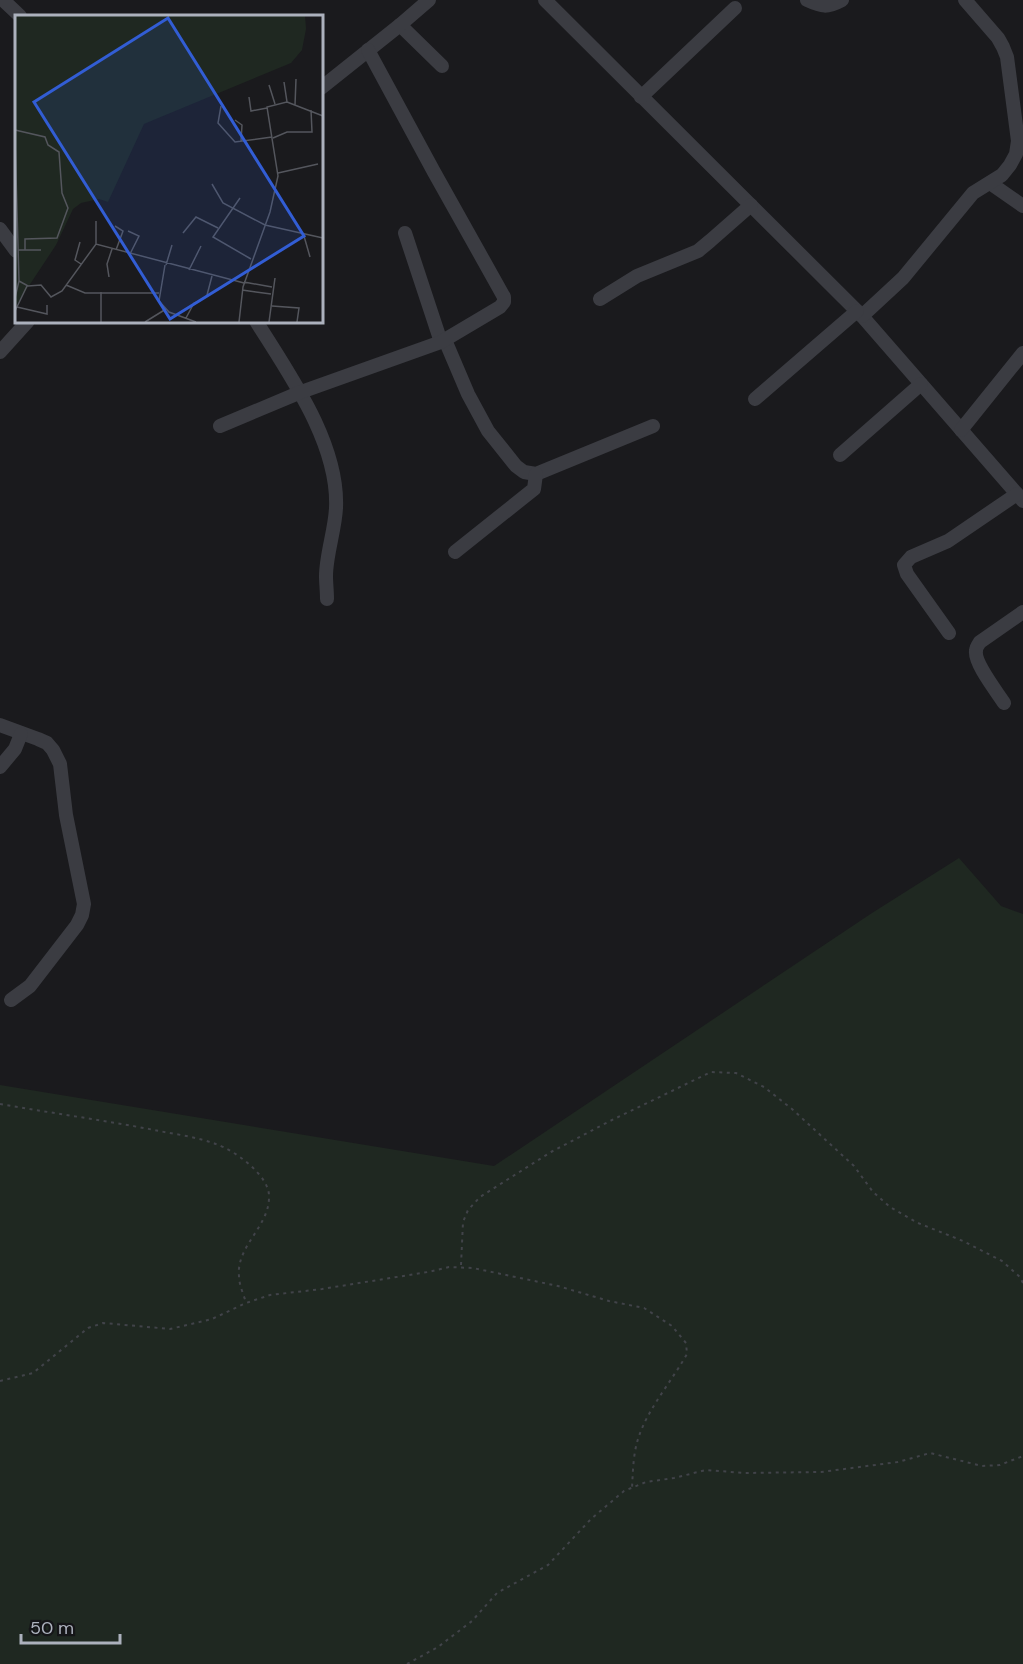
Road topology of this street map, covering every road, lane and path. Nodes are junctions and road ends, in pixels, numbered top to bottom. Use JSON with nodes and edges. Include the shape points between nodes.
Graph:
{"nodes":[{"id":1,"x":3,"y":0,"type":"edge"},
{"id":2,"x":429,"y":0,"type":"edge"},
{"id":3,"x":545,"y":0,"type":"edge"},
{"id":4,"x":807,"y":0,"type":"edge"},
{"id":5,"x":842,"y":0,"type":"edge"},
{"id":6,"x":966,"y":0,"type":"edge"},
{"id":7,"x":735,"y":8,"type":"dead end"},
{"id":8,"x":19,"y":15,"type":"edge"},
{"id":9,"x":400,"y":25,"type":"junction"},
{"id":10,"x":368,"y":50,"type":"junction"},
{"id":11,"x":442,"y":66,"type":"dead end"},
{"id":12,"x":1016,"y":74,"type":"edge"},
{"id":13,"x":322,"y":87,"type":"edge"},
{"id":14,"x":641,"y":96,"type":"junction"},
{"id":15,"x":990,"y":183,"type":"junction"},
{"id":16,"x":751,"y":205,"type":"junction"},
{"id":17,"x":1023,"y":206,"type":"edge"},
{"id":18,"x":0,"y":229,"type":"edge"},
{"id":19,"x":405,"y":232,"type":"dead end"},
{"id":20,"x":15,"y":250,"type":"edge"},
{"id":21,"x":600,"y":299,"type":"dead end"},
{"id":22,"x":859,"y":314,"type":"junction"},
{"id":23,"x":27,"y":322,"type":"edge"},
{"id":24,"x":257,"y":322,"type":"edge"},
{"id":25,"x":443,"y":341,"type":"junction"},
{"id":26,"x":0,"y":352,"type":"edge"},
{"id":27,"x":1023,"y":353,"type":"edge"},
{"id":28,"x":921,"y":384,"type":"junction"},
{"id":29,"x":301,"y":392,"type":"junction"},
{"id":30,"x":755,"y":399,"type":"dead end"},
{"id":31,"x":220,"y":426,"type":"dead end"},
{"id":32,"x":653,"y":426,"type":"dead end"},
{"id":33,"x":961,"y":430,"type":"junction"},
{"id":34,"x":840,"y":455,"type":"dead end"},
{"id":35,"x":536,"y":474,"type":"junction"},
{"id":36,"x":1020,"y":498,"type":"edge"},
{"id":37,"x":455,"y":552,"type":"dead end"},
{"id":38,"x":327,"y":599,"type":"dead end"},
{"id":39,"x":1023,"y":612,"type":"edge"},
{"id":40,"x":949,"y":633,"type":"dead end"},
{"id":41,"x":1004,"y":703,"type":"dead end"},
{"id":42,"x":0,"y":725,"type":"edge"},
{"id":43,"x":21,"y":734,"type":"junction"},
{"id":44,"x":0,"y":767,"type":"edge"},
{"id":45,"x":11,"y":1000,"type":"dead end"},
{"id":46,"x":0,"y":1104,"type":"edge"},
{"id":47,"x":461,"y":1265,"type":"dead end"},
{"id":48,"x":1022,"y":1276,"type":"edge"},
{"id":49,"x":1023,"y":1283,"type":"edge"},
{"id":50,"x":246,"y":1303,"type":"junction"},
{"id":51,"x":0,"y":1381,"type":"edge"},
{"id":52,"x":1023,"y":1456,"type":"edge"},
{"id":53,"x":632,"y":1488,"type":"junction"},
{"id":54,"x":407,"y":1664,"type":"edge"}],
"edges":[{"from":1,"to":8,"type":"street"},
{"from":2,"to":9,"type":"street"},
{"from":3,"to":14,"type":"street"},
{"from":4,"to":5,"type":"street","via":[[823,7]]},
{"from":6,"to":12,"type":"street","via":[[1004,47]]},
{"from":7,"to":14,"type":"street"},
{"from":9,"to":10,"type":"street"},
{"from":9,"to":11,"type":"street"},
{"from":10,"to":13,"type":"street"},
{"from":10,"to":25,"type":"street","via":[[504,297],[500,307]]},
{"from":12,"to":15,"type":"street","via":[[1016,154],[1002,175]]},
{"from":14,"to":16,"type":"street"},
{"from":15,"to":17,"type":"street"},
{"from":15,"to":22,"type":"street","via":[[963,203],[903,278]]},
{"from":16,"to":21,"type":"street","via":[[698,250],[637,276]]},
{"from":16,"to":22,"type":"street"},
{"from":18,"to":20,"type":"street"},
{"from":19,"to":25,"type":"street"},
{"from":22,"to":28,"type":"street"},
{"from":22,"to":30,"type":"street"},
{"from":23,"to":26,"type":"street"},
{"from":24,"to":29,"type":"street"},
{"from":25,"to":29,"type":"street"},
{"from":25,"to":35,"type":"street","via":[[488,431],[516,466]]},
{"from":27,"to":33,"type":"street"},
{"from":28,"to":33,"type":"street"},
{"from":28,"to":34,"type":"street"},
{"from":29,"to":31,"type":"street"},
{"from":29,"to":38,"type":"street","via":[[329,455],[336,495],[326,574]]},
{"from":32,"to":35,"type":"street"},
{"from":33,"to":36,"type":"street"},
{"from":35,"to":37,"type":"street","via":[[534,489]]},
{"from":36,"to":40,"type":"street","via":[[948,541],[910,557],[904,565]]},
{"from":39,"to":41,"type":"street","via":[[980,642],[976,649],[980,665]]},
{"from":42,"to":43,"type":"street"},
{"from":43,"to":44,"type":"street"},
{"from":43,"to":45,"type":"street","via":[[47,743],[60,764],[84,904],[77,925],[30,986]]},
{"from":46,"to":50,"type":"path","via":[[217,1144],[245,1160],[263,1179],[270,1195],[267,1211],[240,1262],[238,1277]]},
{"from":47,"to":48,"type":"path","via":[[463,1222],[480,1197],[550,1152],[711,1072],[736,1073],[764,1087],[854,1166],[890,1207],[1002,1261]]},
{"from":48,"to":49,"type":"path"},
{"from":50,"to":51,"type":"path","via":[[213,1319],[170,1329],[103,1323],[88,1328],[33,1373]]},
{"from":50,"to":53,"type":"path","via":[[270,1295],[449,1267],[558,1286],[644,1308],[672,1326],[686,1343],[687,1354],[639,1435]]},
{"from":52,"to":53,"type":"path","via":[[991,1466],[930,1453],[898,1462],[821,1472],[706,1470]]},
{"from":53,"to":54,"type":"path","via":[[591,1519],[548,1565],[497,1593],[472,1621]]}]}
